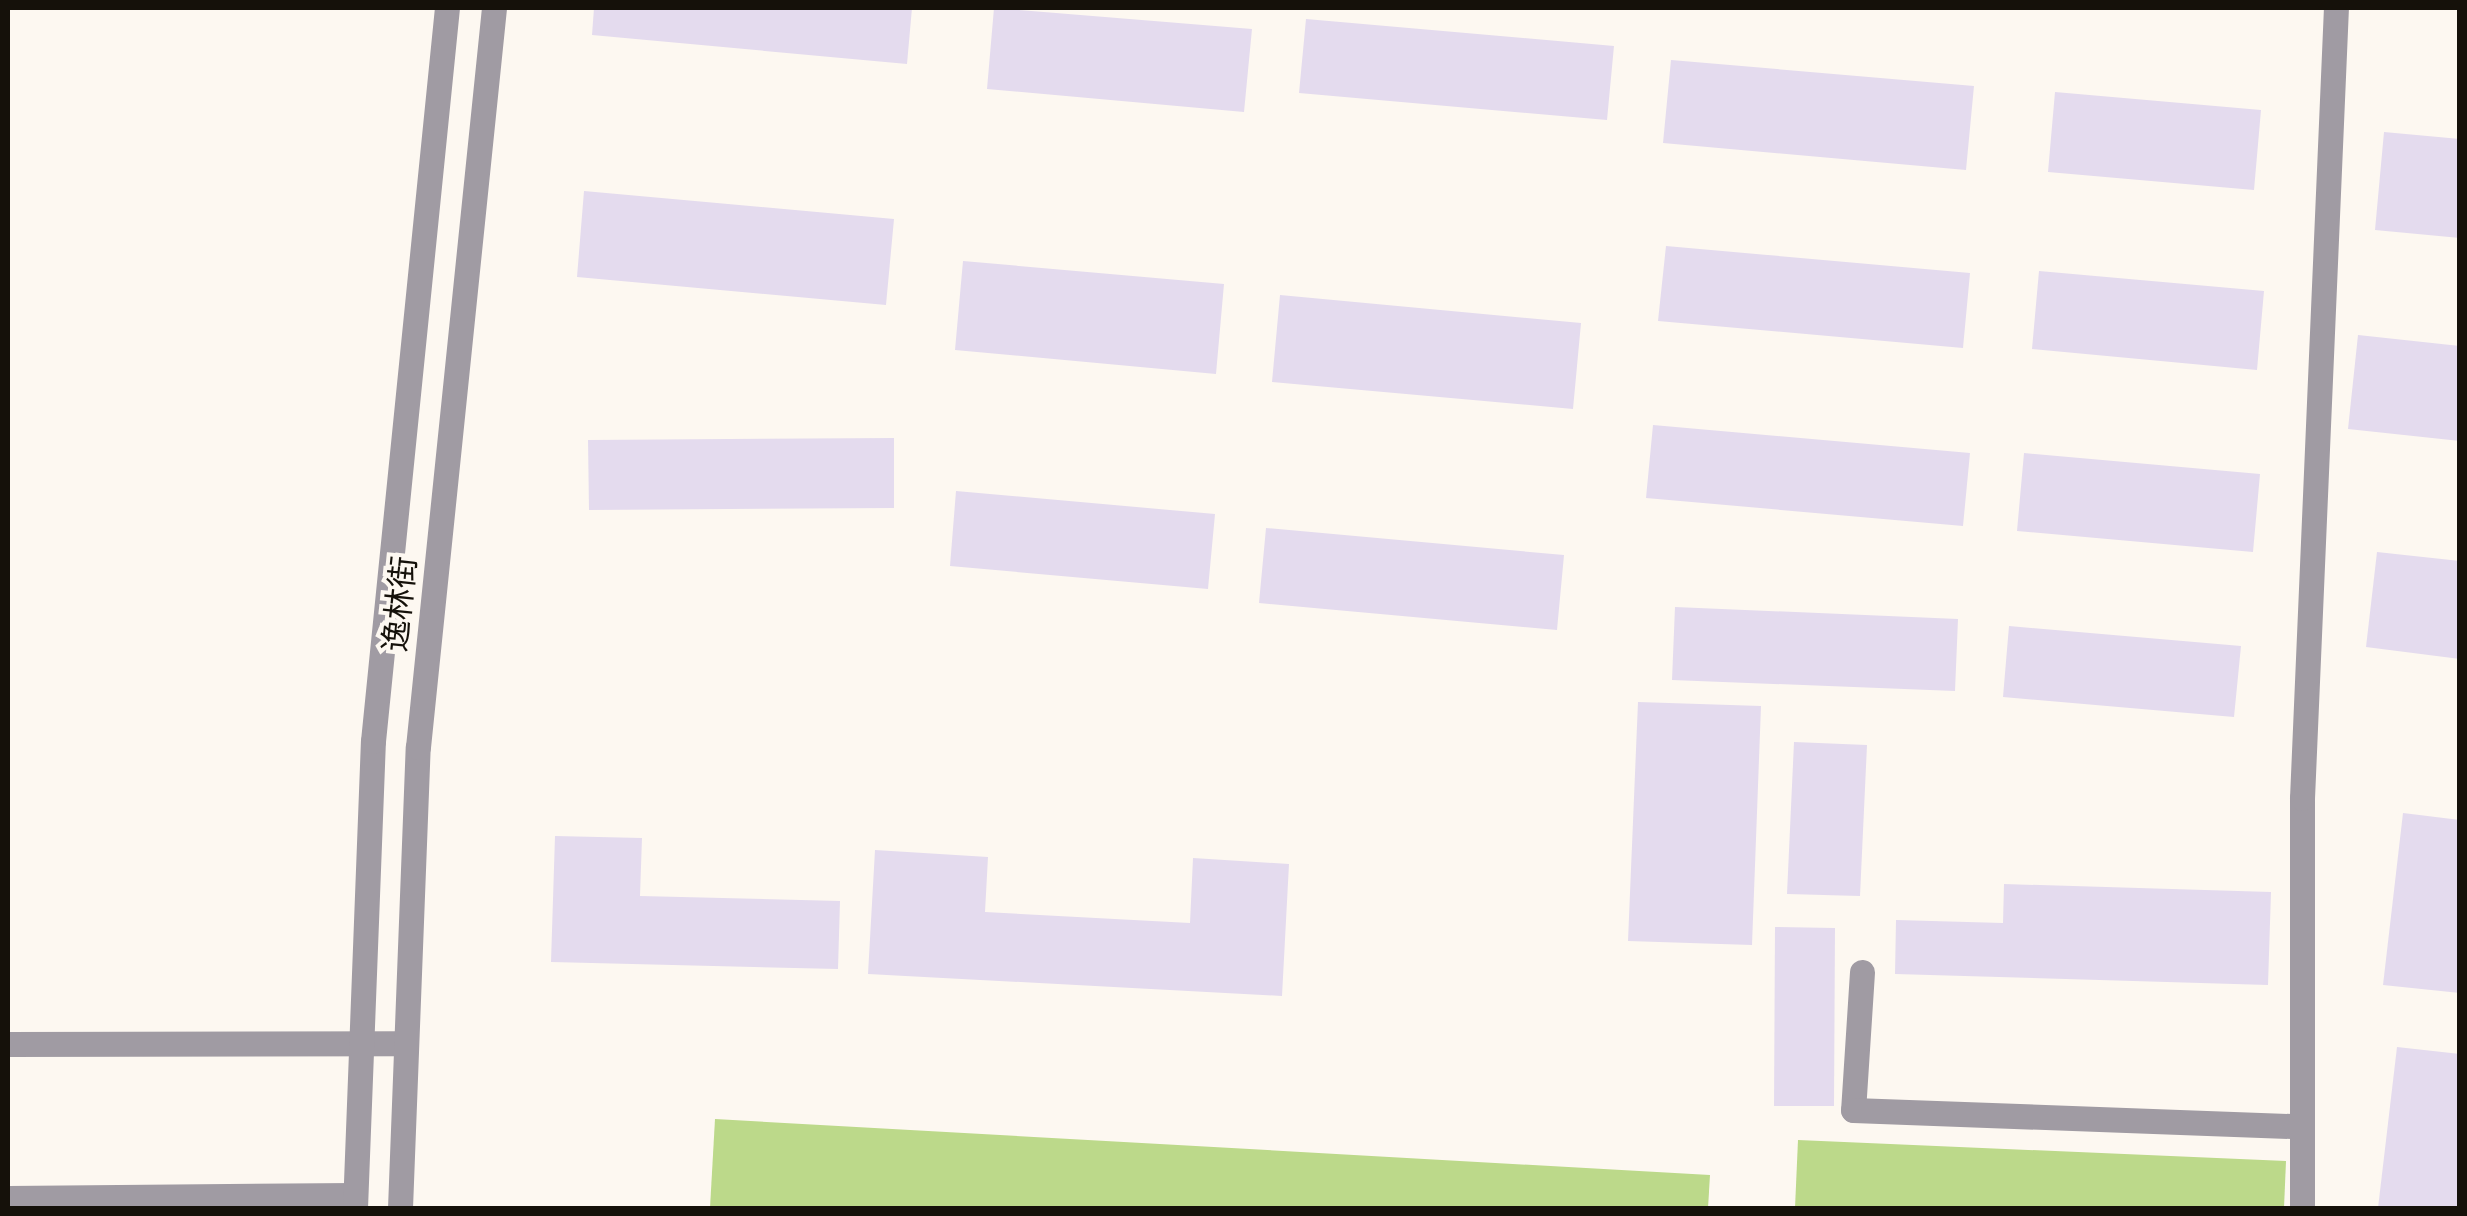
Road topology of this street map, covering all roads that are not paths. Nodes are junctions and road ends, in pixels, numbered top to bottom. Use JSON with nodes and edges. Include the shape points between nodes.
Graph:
{"nodes":[{"id":1,"x":448,"y":8,"type":"edge"},
{"id":2,"x":494,"y":8,"type":"edge"},
{"id":3,"x":2336,"y":8,"type":"edge"},
{"id":4,"x":1862,"y":972,"type":"dead end"},
{"id":5,"x":357,"y":1043,"type":"junction"},
{"id":6,"x":403,"y":1043,"type":"junction"},
{"id":7,"x":8,"y":1044,"type":"edge"},
{"id":8,"x":2298,"y":1126,"type":"junction"},
{"id":9,"x":8,"y":1198,"type":"edge"},
{"id":10,"x":355,"y":1202,"type":"edge"},
{"id":11,"x":400,"y":1208,"type":"edge"},
{"id":12,"x":2302,"y":1208,"type":"edge"}],
"edges":[{"from":1,"to":5,"type":"street","name":"逸林街","via":[[373,741]]},
{"from":2,"to":6,"type":"street","name":"逸林街","via":[[418,748]]},
{"from":3,"to":8,"type":"street","via":[[2302,798]]},
{"from":4,"to":8,"type":"street","via":[[1854,1110]]},
{"from":5,"to":6,"type":"street"},
{"from":5,"to":7,"type":"street"},
{"from":5,"to":10,"type":"street","name":"逸林街"},
{"from":6,"to":11,"type":"street","name":"逸林街"},
{"from":8,"to":12,"type":"street"},
{"from":9,"to":10,"type":"street"}]}
